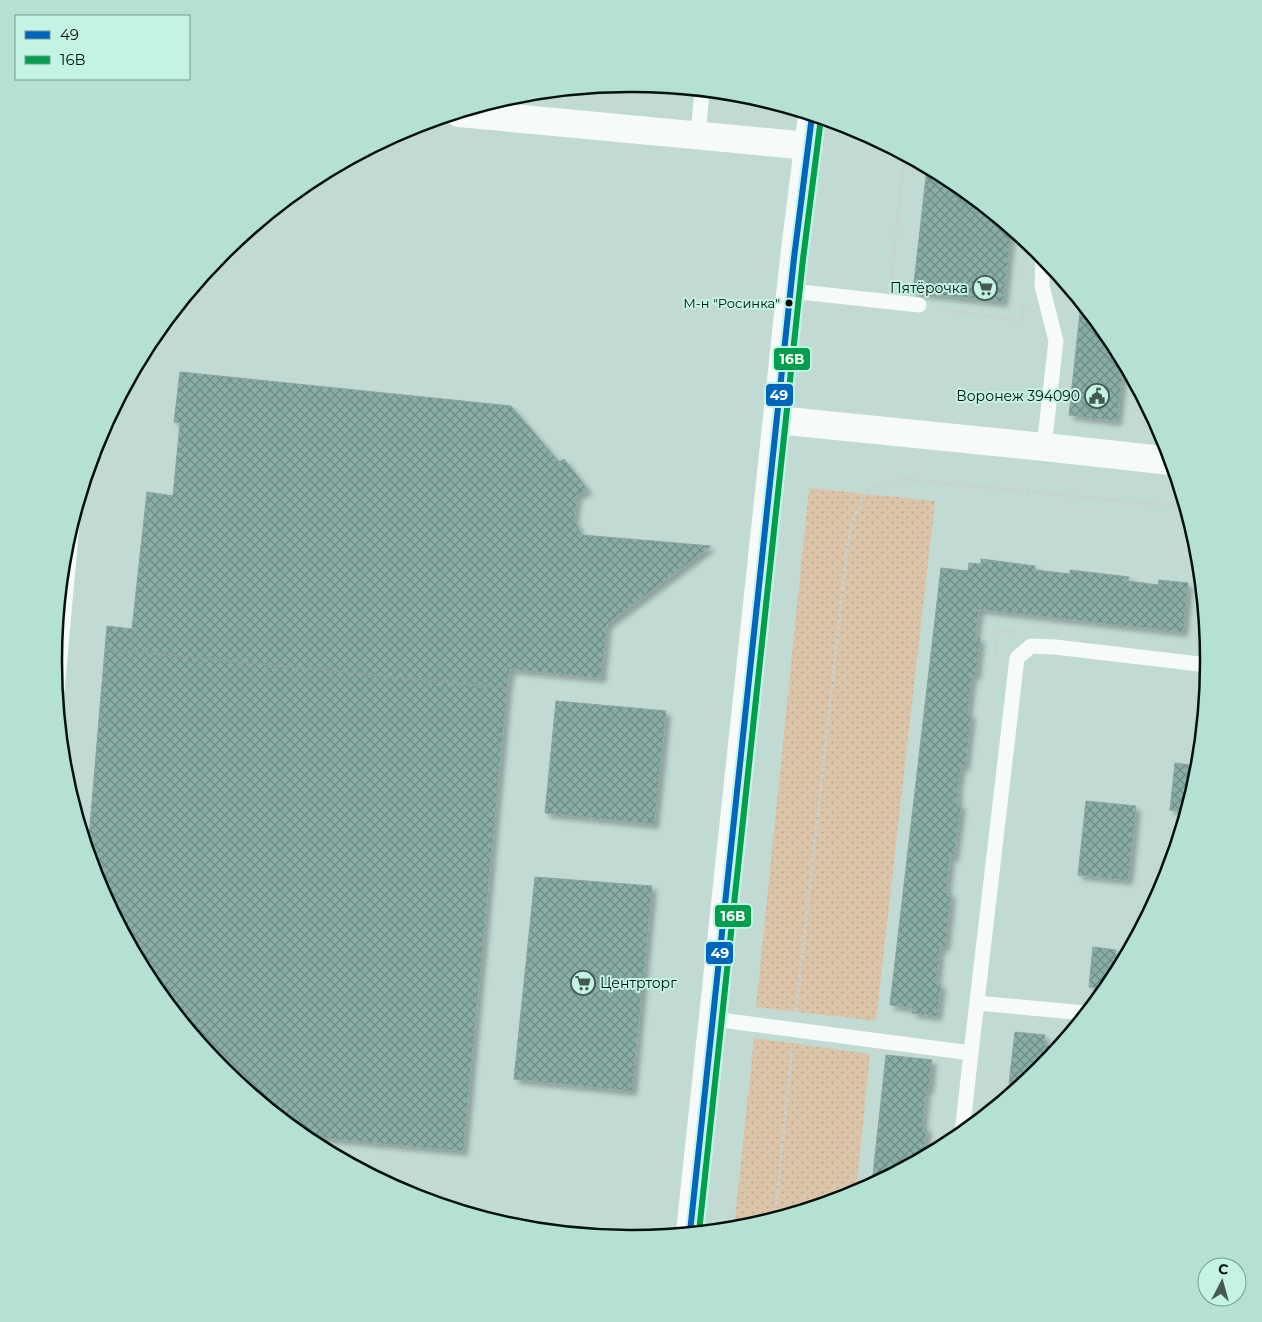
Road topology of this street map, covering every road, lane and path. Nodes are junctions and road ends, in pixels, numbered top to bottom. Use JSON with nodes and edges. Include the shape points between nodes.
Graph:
{"nodes":[{"id":1,"x":701,"y":97,"type":"edge"},
{"id":2,"x":476,"y":115,"type":"edge"},
{"id":3,"x":811,"y":122,"type":"edge"},
{"id":4,"x":698,"y":135,"type":"junction"},
{"id":5,"x":808,"y":146,"type":"junction"},
{"id":6,"x":903,"y":163,"type":"edge"},
{"id":7,"x":1043,"y":269,"type":"edge"},
{"id":8,"x":791,"y":291,"type":"junction"},
{"id":9,"x":888,"y":302,"type":"junction"},
{"id":10,"x":919,"y":305,"type":"dead end"},
{"id":11,"x":936,"y":309,"type":"dead end"},
{"id":12,"x":1022,"y":321,"type":"dead end"},
{"id":13,"x":777,"y":420,"type":"junction"},
{"id":14,"x":1044,"y":447,"type":"junction"},
{"id":15,"x":1162,"y":460,"type":"edge"},
{"id":16,"x":1178,"y":507,"type":"edge"},
{"id":17,"x":1200,"y":664,"type":"edge"},
{"id":18,"x":978,"y":1002,"type":"junction"},
{"id":19,"x":1078,"y":1012,"type":"edge"},
{"id":20,"x":713,"y":1018,"type":"junction"},
{"id":21,"x":794,"y":1030,"type":"junction"},
{"id":22,"x":971,"y":1054,"type":"junction"},
{"id":23,"x":963,"y":1122,"type":"edge"},
{"id":24,"x":776,"y":1211,"type":"edge"},
{"id":25,"x":691,"y":1226,"type":"edge"}],
"edges":[{"from":1,"to":4,"type":"lane"},
{"from":2,"to":4,"type":"street"},
{"from":3,"to":5,"type":"street"},
{"from":4,"to":5,"type":"street"},
{"from":5,"to":8,"type":"street"},
{"from":6,"to":9,"type":"path"},
{"from":7,"to":14,"type":"lane","via":[[1042,286],[1056,341]]},
{"from":8,"to":9,"type":"lane"},
{"from":8,"to":13,"type":"street"},
{"from":9,"to":10,"type":"lane"},
{"from":11,"to":12,"type":"path"},
{"from":13,"to":14,"type":"street"},
{"from":13,"to":20,"type":"street"},
{"from":14,"to":15,"type":"street"},
{"from":16,"to":21,"type":"path","via":[[904,478],[868,489],[852,521],[847,550]]},
{"from":17,"to":18,"type":"lane","via":[[1031,646],[1017,658]]},
{"from":18,"to":19,"type":"lane"},
{"from":18,"to":22,"type":"lane"},
{"from":20,"to":21,"type":"lane"},
{"from":20,"to":25,"type":"street"},
{"from":21,"to":22,"type":"lane"},
{"from":21,"to":24,"type":"path"},
{"from":22,"to":23,"type":"lane"}]}
